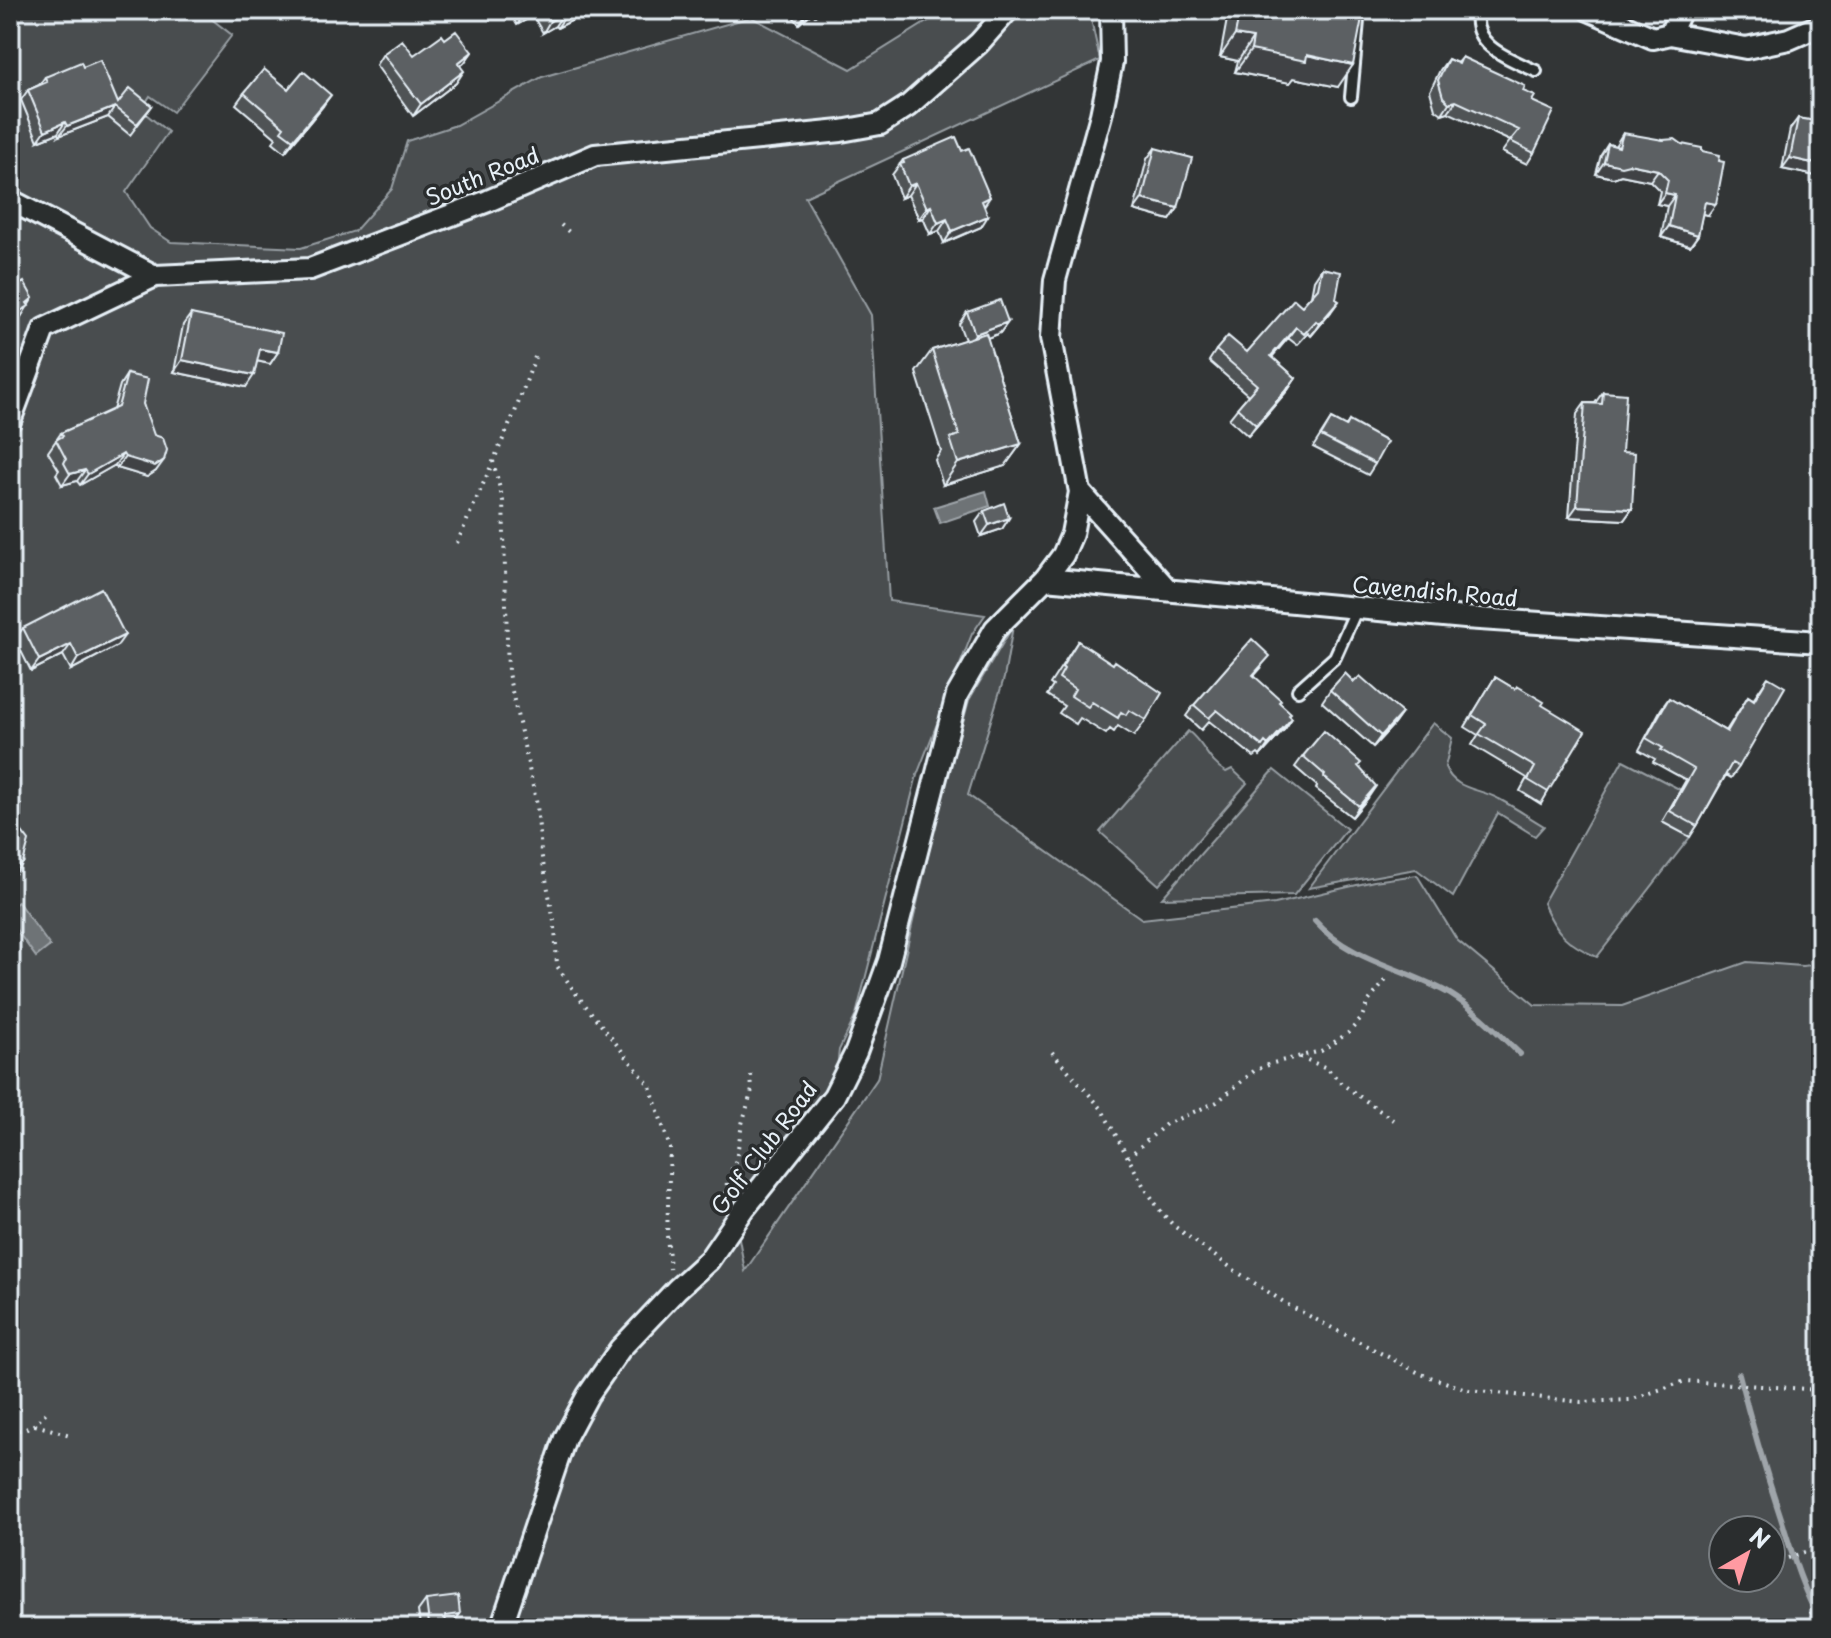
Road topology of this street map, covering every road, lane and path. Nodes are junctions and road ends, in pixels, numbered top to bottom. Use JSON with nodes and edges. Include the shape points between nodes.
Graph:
{"nodes":[{"id":1,"x":1008,"y":10,"type":"edge"},
{"id":2,"x":1111,"y":10,"type":"edge"},
{"id":3,"x":1359,"y":10,"type":"edge"},
{"id":4,"x":1478,"y":10,"type":"edge"},
{"id":5,"x":1589,"y":10,"type":"edge"},
{"id":6,"x":1681,"y":10,"type":"edge"},
{"id":7,"x":1821,"y":25,"type":"edge"},
{"id":8,"x":1670,"y":34,"type":"junction"},
{"id":9,"x":1536,"y":71,"type":"dead end"},
{"id":10,"x":1351,"y":97,"type":"dead end"},
{"id":11,"x":10,"y":200,"type":"edge"},
{"id":12,"x":561,"y":225,"type":"dead end"},
{"id":13,"x":569,"y":232,"type":"dead end"},
{"id":14,"x":155,"y":276,"type":"junction"},
{"id":15,"x":535,"y":357,"type":"dead end"},
{"id":16,"x":10,"y":421,"type":"edge"},
{"id":17,"x":493,"y":461,"type":"junction"},
{"id":18,"x":1080,"y":492,"type":"junction"},
{"id":19,"x":457,"y":543,"type":"dead end"},
{"id":20,"x":1045,"y":579,"type":"junction"},
{"id":21,"x":1168,"y":590,"type":"junction"},
{"id":22,"x":1357,"y":608,"type":"junction"},
{"id":23,"x":1821,"y":642,"type":"edge"},
{"id":24,"x":1298,"y":690,"type":"dead end"},
{"id":25,"x":1386,"y":980,"type":"dead end"},
{"id":26,"x":1052,"y":1052,"type":"dead end"},
{"id":27,"x":1298,"y":1056,"type":"junction"},
{"id":28,"x":751,"y":1075,"type":"dead end"},
{"id":29,"x":1393,"y":1120,"type":"dead end"},
{"id":30,"x":1128,"y":1157,"type":"junction"},
{"id":31,"x":723,"y":1242,"type":"junction"},
{"id":32,"x":670,"y":1273,"type":"dead end"},
{"id":33,"x":1821,"y":1390,"type":"edge"},
{"id":34,"x":48,"y":1410,"type":"dead end"},
{"id":35,"x":35,"y":1425,"type":"junction"},
{"id":36,"x":10,"y":1430,"type":"edge"},
{"id":37,"x":70,"y":1435,"type":"dead end"},
{"id":38,"x":1805,"y":1552,"type":"dead end"},
{"id":39,"x":1788,"y":1558,"type":"dead end"},
{"id":40,"x":1821,"y":1608,"type":"edge"},
{"id":41,"x":1810,"y":1614,"type":"dead end"},
{"id":42,"x":501,"y":1628,"type":"edge"}],
"edges":[{"from":1,"to":14,"type":"street","name":"South Road","via":[[979,43],[880,124],[595,155],[310,269]]},
{"from":2,"to":18,"type":"street","via":[[1112,62],[1055,280],[1052,311],[1051,338]]},
{"from":3,"to":10,"type":"lane"},
{"from":4,"to":9,"type":"lane","via":[[1481,38]]},
{"from":5,"to":8,"type":"street","via":[[1653,38]]},
{"from":6,"to":8,"type":"street"},
{"from":7,"to":8,"type":"street","via":[[1789,39],[1746,48]]},
{"from":11,"to":14,"type":"street"},
{"from":12,"to":13,"type":"path"},
{"from":14,"to":16,"type":"street","name":"South Road","via":[[44,329]]},
{"from":15,"to":17,"type":"path"},
{"from":17,"to":19,"type":"path"},
{"from":17,"to":32,"type":"path","via":[[503,501],[508,673],[537,805],[557,966],[654,1094],[670,1148]]},
{"from":18,"to":20,"type":"street","name":"Golf Club Road","via":[[1072,534]]},
{"from":18,"to":21,"type":"street"},
{"from":20,"to":21,"type":"street","name":"Cavendish Road"},
{"from":20,"to":31,"type":"street","name":"Golf Club Road","via":[[995,629],[957,695],[889,961],[856,1052],[834,1096]]},
{"from":21,"to":22,"type":"street","name":"Cavendish Road"},
{"from":22,"to":23,"type":"street","name":"Cavendish Road"},
{"from":22,"to":24,"type":"lane","via":[[1335,657]]},
{"from":25,"to":27,"type":"path","via":[[1348,1033],[1321,1051]]},
{"from":26,"to":30,"type":"path","via":[[1101,1108]]},
{"from":27,"to":29,"type":"path","via":[[1327,1068]]},
{"from":27,"to":30,"type":"path","via":[[1254,1071],[1217,1102],[1166,1124]]},
{"from":28,"to":31,"type":"path","via":[[752,1090],[726,1189]]},
{"from":30,"to":33,"type":"path","via":[[1174,1226],[1243,1276],[1395,1361],[1456,1387],[1594,1402],[1630,1400],[1685,1381]]},
{"from":31,"to":42,"type":"street","name":"Golf Club Road","via":[[620,1349],[588,1395],[565,1438]]},
{"from":34,"to":35,"type":"path"},
{"from":35,"to":36,"type":"path"},
{"from":35,"to":37,"type":"path"},
{"from":38,"to":39,"type":"path"},
{"from":40,"to":41,"type":"path"}]}
